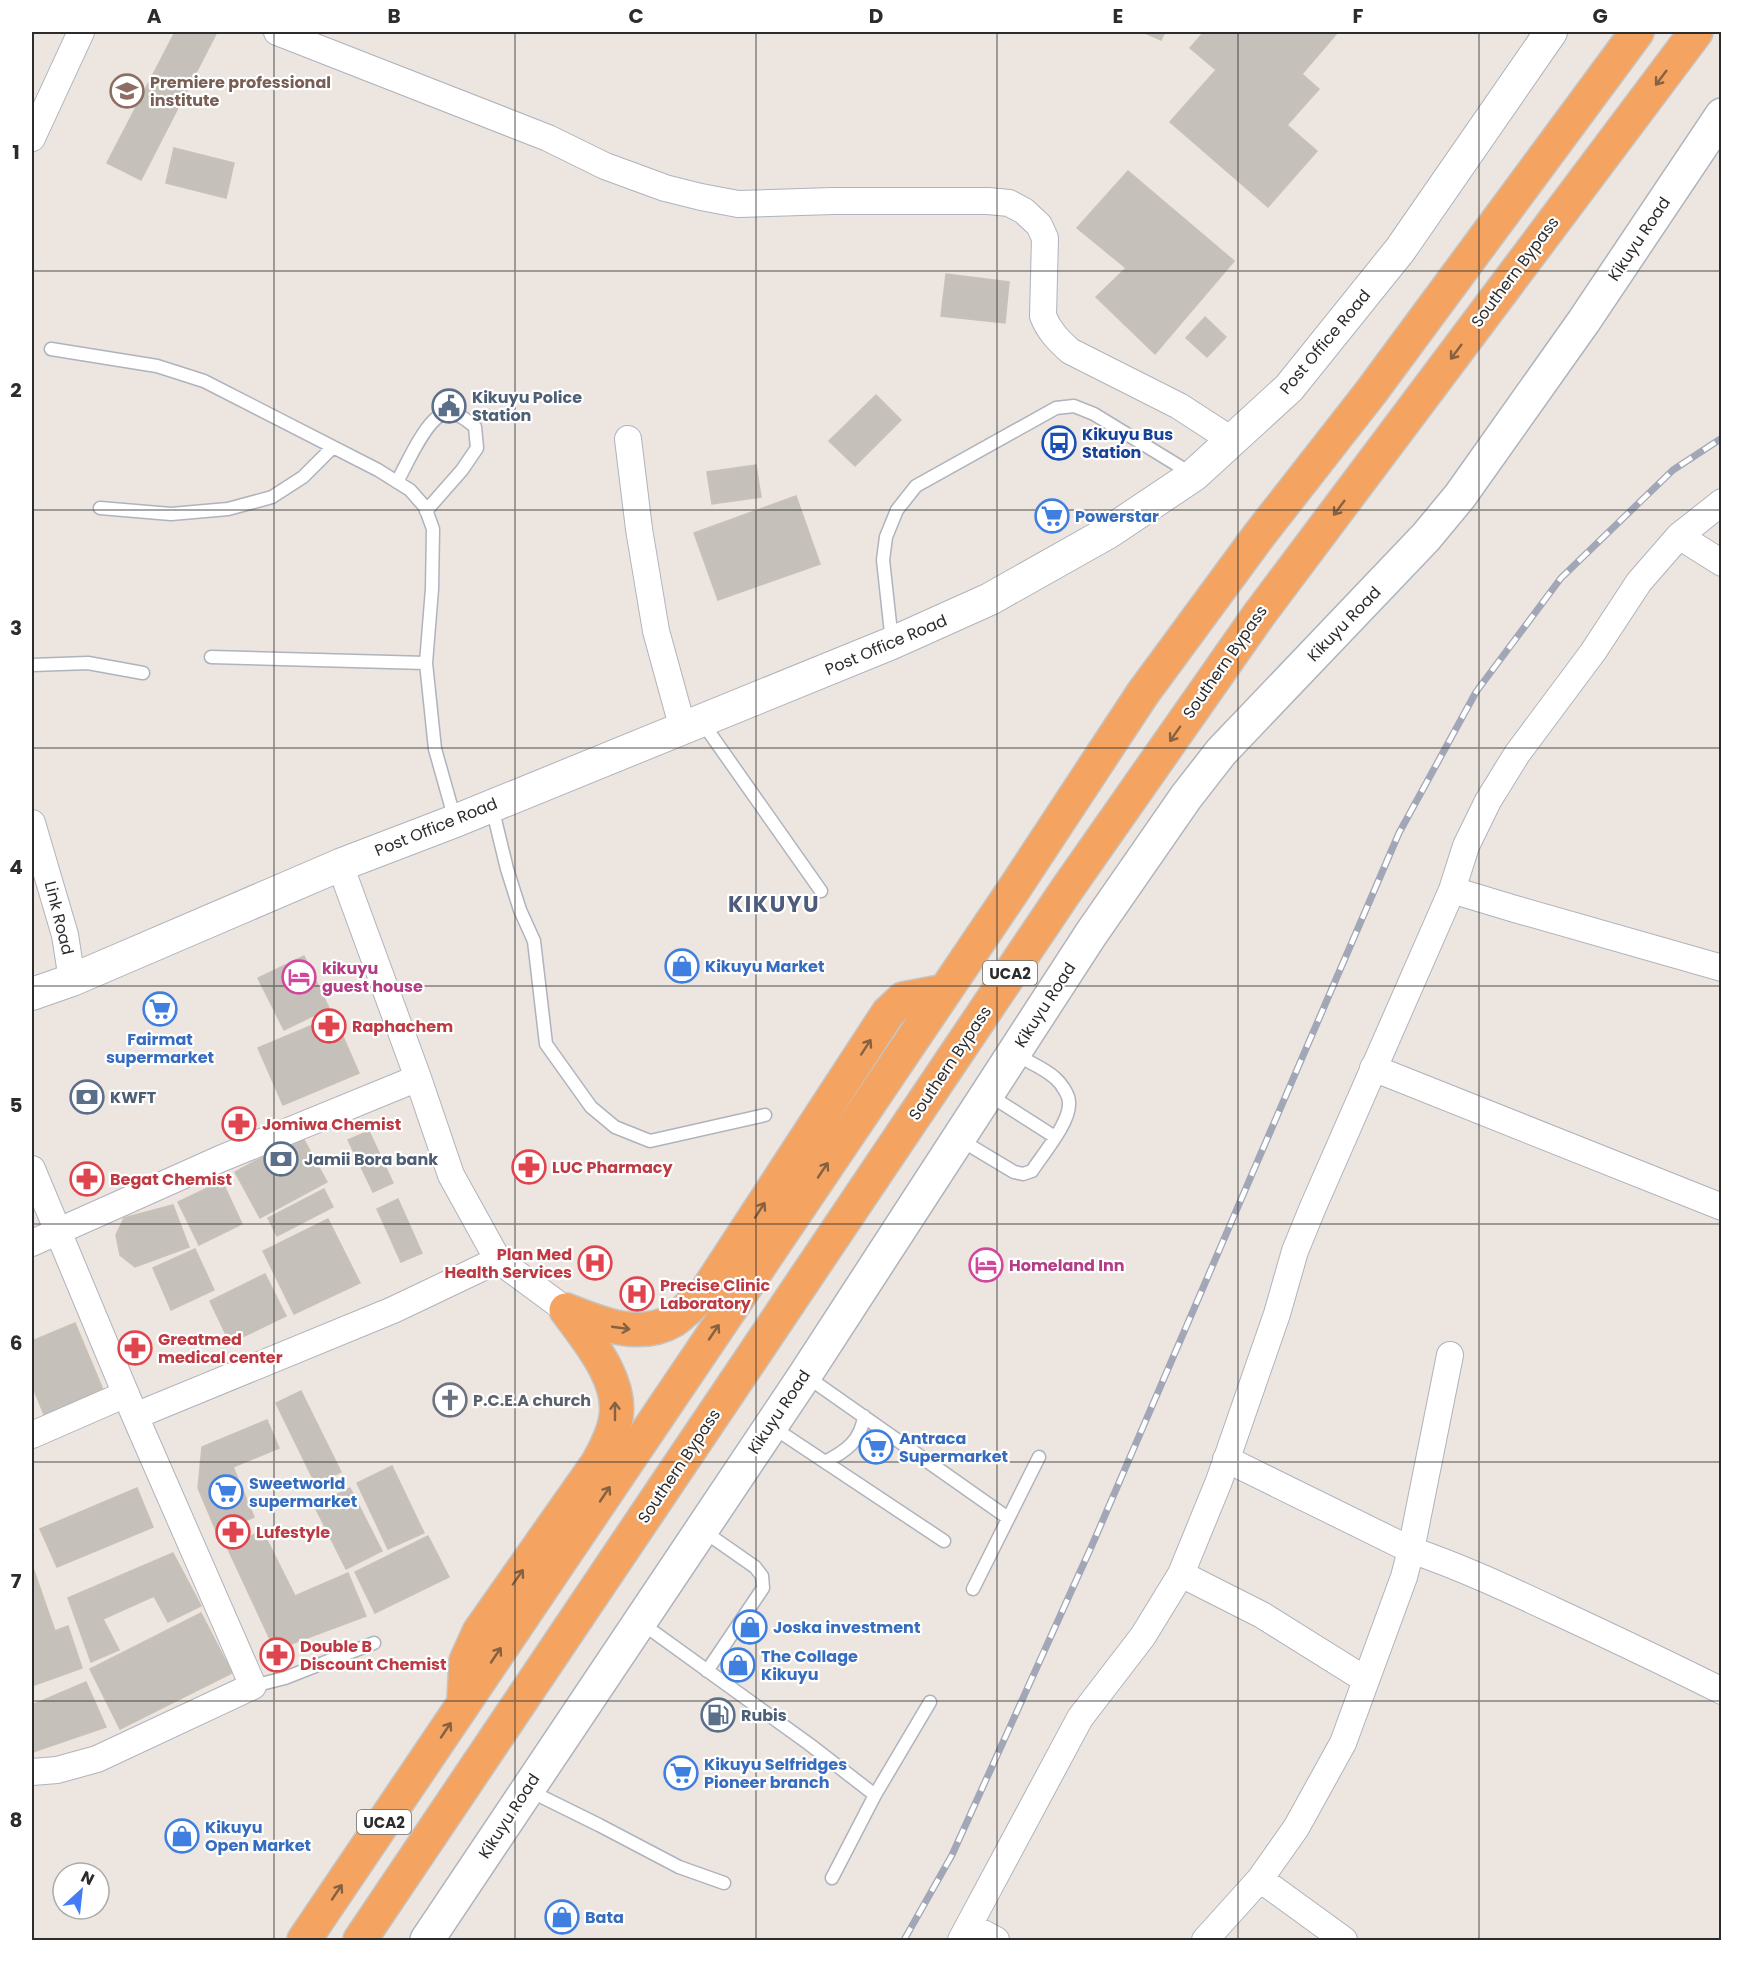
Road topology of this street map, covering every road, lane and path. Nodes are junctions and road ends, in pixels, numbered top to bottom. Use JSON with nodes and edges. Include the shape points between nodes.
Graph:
{"nodes":[{"id":1,"x":81,"y":32,"type":"edge"},
{"id":2,"x":277,"y":32,"type":"edge"},
{"id":3,"x":1532,"y":32,"type":"edge"},
{"id":4,"x":1551,"y":32,"type":"edge"},
{"id":5,"x":1637,"y":32,"type":"edge"},
{"id":6,"x":1696,"y":32,"type":"edge"},
{"id":7,"x":1505,"y":97,"type":"junction"},
{"id":8,"x":38,"y":105,"type":"edge"},
{"id":9,"x":1722,"y":115,"type":"edge"},
{"id":10,"x":32,"y":138,"type":"edge"},
{"id":11,"x":51,"y":349,"type":"dead end"},
{"id":12,"x":628,"y":439,"type":"dead end"},
{"id":13,"x":1233,"y":441,"type":"junction"},
{"id":14,"x":333,"y":447,"type":"junction"},
{"id":15,"x":1194,"y":475,"type":"junction"},
{"id":16,"x":397,"y":482,"type":"junction"},
{"id":17,"x":1722,"y":502,"type":"edge"},
{"id":18,"x":100,"y":508,"type":"dead end"},
{"id":19,"x":426,"y":511,"type":"junction"},
{"id":20,"x":1679,"y":536,"type":"junction"},
{"id":21,"x":1722,"y":563,"type":"edge"},
{"id":22,"x":892,"y":643,"type":"junction"},
{"id":23,"x":211,"y":657,"type":"dead end"},
{"id":24,"x":426,"y":663,"type":"junction"},
{"id":25,"x":32,"y":665,"type":"edge"},
{"id":26,"x":143,"y":673,"type":"dead end"},
{"id":27,"x":692,"y":726,"type":"junction"},
{"id":28,"x":491,"y":805,"type":"junction"},
{"id":29,"x":455,"y":821,"type":"junction"},
{"id":30,"x":32,"y":823,"type":"edge"},
{"id":31,"x":340,"y":865,"type":"junction"},
{"id":32,"x":1452,"y":890,"type":"junction"},
{"id":33,"x":822,"y":891,"type":"dead end"},
{"id":34,"x":1722,"y":968,"type":"edge"},
{"id":35,"x":72,"y":980,"type":"junction"},
{"id":36,"x":945,"y":991,"type":"junction"},
{"id":37,"x":32,"y":994,"type":"edge"},
{"id":38,"x":1014,"y":1054,"type":"junction"},
{"id":39,"x":1373,"y":1068,"type":"junction"},
{"id":40,"x":418,"y":1078,"type":"junction"},
{"id":41,"x":988,"y":1095,"type":"junction"},
{"id":42,"x":765,"y":1115,"type":"dead end"},
{"id":43,"x":1055,"y":1137,"type":"junction"},
{"id":44,"x":959,"y":1139,"type":"junction"},
{"id":45,"x":32,"y":1169,"type":"edge"},
{"id":46,"x":1722,"y":1207,"type":"edge"},
{"id":47,"x":59,"y":1233,"type":"junction"},
{"id":48,"x":32,"y":1243,"type":"edge"},
{"id":49,"x":498,"y":1260,"type":"junction"},
{"id":50,"x":566,"y":1310,"type":"junction"},
{"id":51,"x":1450,"y":1355,"type":"dead end"},
{"id":52,"x":805,"y":1375,"type":"junction"},
{"id":53,"x":130,"y":1405,"type":"junction"},
{"id":54,"x":864,"y":1416,"type":"junction"},
{"id":55,"x":770,"y":1425,"type":"junction"},
{"id":56,"x":32,"y":1434,"type":"edge"},
{"id":57,"x":1039,"y":1457,"type":"dead end"},
{"id":58,"x":1226,"y":1459,"type":"junction"},
{"id":59,"x":825,"y":1462,"type":"junction"},
{"id":60,"x":1008,"y":1518,"type":"junction"},
{"id":61,"x":701,"y":1530,"type":"junction"},
{"id":62,"x":944,"y":1541,"type":"dead end"},
{"id":63,"x":1411,"y":1551,"type":"junction"},
{"id":64,"x":1181,"y":1574,"type":"junction"},
{"id":65,"x":974,"y":1589,"type":"dead end"},
{"id":66,"x":639,"y":1622,"type":"junction"},
{"id":67,"x":374,"y":1643,"type":"dead end"},
{"id":68,"x":707,"y":1671,"type":"junction"},
{"id":69,"x":1366,"y":1680,"type":"junction"},
{"id":70,"x":253,"y":1686,"type":"junction"},
{"id":71,"x":1722,"y":1691,"type":"edge"},
{"id":72,"x":930,"y":1702,"type":"dead end"},
{"id":73,"x":464,"y":1704,"type":"junction"},
{"id":74,"x":32,"y":1772,"type":"edge"},
{"id":75,"x":526,"y":1789,"type":"junction"},
{"id":76,"x":875,"y":1795,"type":"junction"},
{"id":77,"x":832,"y":1878,"type":"dead end"},
{"id":78,"x":1260,"y":1879,"type":"junction"},
{"id":79,"x":724,"y":1883,"type":"dead end"},
{"id":80,"x":966,"y":1933,"type":"edge"},
{"id":81,"x":304,"y":1941,"type":"edge"},
{"id":82,"x":360,"y":1941,"type":"edge"},
{"id":83,"x":427,"y":1941,"type":"edge"},
{"id":84,"x":996,"y":1941,"type":"edge"},
{"id":85,"x":1204,"y":1941,"type":"edge"},
{"id":86,"x":1344,"y":1941,"type":"edge"}],
"edges":[{"from":1,"to":8,"type":"street"},
{"from":2,"to":13,"type":"street","via":[[548,138],[606,166],[700,197],[738,204],[1009,203],[1039,225],[1045,238],[1043,316],[1056,338],[1070,351],[1179,406]]},
{"from":3,"to":7,"type":"street"},
{"from":4,"to":7,"type":"street","name":"Post Office Road"},
{"from":5,"to":36,"type":"highway","number":"UCA2","via":[[1143,693]]},
{"from":6,"to":82,"type":"highway","name":"Southern Bypass","number":"UCA2","one_way":true,"via":[[1258,616],[1065,892]]},
{"from":7,"to":13,"type":"street","name":"Post Office Road","via":[[1400,250],[1345,321],[1289,388]]},
{"from":8,"to":10,"type":"street"},
{"from":9,"to":38,"type":"main road","name":"Kikuyu Road","via":[[1466,488],[1426,537],[1214,761],[1109,908]]},
{"from":11,"to":14,"type":"lane","via":[[157,366],[204,381]]},
{"from":12,"to":27,"type":"street","via":[[656,631]]},
{"from":13,"to":15,"type":"street","name":"Post Office Road"},
{"from":14,"to":16,"type":"lane"},
{"from":14,"to":18,"type":"lane","via":[[303,477],[272,497],[228,509],[171,514]]},
{"from":15,"to":22,"type":"street","name":"Post Office Road","via":[[1109,532],[1000,593]]},
{"from":15,"to":22,"type":"lane","via":[[1101,418],[1074,406],[1056,408],[916,486],[897,510],[886,537],[883,560]]},
{"from":16,"to":19,"type":"lane","via":[[410,490]]},
{"from":16,"to":19,"type":"lane","via":[[436,417],[452,413],[475,427],[477,448]]},
{"from":17,"to":20,"type":"street"},
{"from":19,"to":24,"type":"lane","via":[[433,529]]},
{"from":20,"to":21,"type":"street"},
{"from":20,"to":32,"type":"street","via":[[1639,582],[1593,652],[1516,754],[1466,846]]},
{"from":22,"to":27,"type":"street","name":"Post Office Road"},
{"from":23,"to":24,"type":"lane"},
{"from":24,"to":29,"type":"lane","via":[[435,749]]},
{"from":25,"to":26,"type":"lane","via":[[88,663]]},
{"from":27,"to":28,"type":"street","name":"Post Office Road"},
{"from":27,"to":33,"type":"lane"},
{"from":28,"to":29,"type":"street","name":"Post Office Road"},
{"from":28,"to":42,"type":"lane","via":[[507,869],[534,941],[546,1044],[591,1107],[615,1127],[650,1141]]},
{"from":29,"to":31,"type":"street","name":"Post Office Road"},
{"from":30,"to":35,"type":"street","name":"Link Road","via":[[65,935]]},
{"from":31,"to":35,"type":"street","name":"Post Office Road"},
{"from":31,"to":40,"type":"street"},
{"from":32,"to":34,"type":"street"},
{"from":32,"to":39,"type":"street"},
{"from":35,"to":37,"type":"street","name":"Post Office Road"},
{"from":50,"to":36,"type":"highway","one_way":true,"via":[[624,1329],[658,1327],[675,1319],[706,1292],[888,1013],[903,999]]},
{"from":73,"to":36,"type":"highway","number":"UCA2","one_way":true},
{"from":38,"to":41,"type":"main road","name":"Kikuyu Road"},
{"from":38,"to":43,"type":"lane","via":[[1056,1079],[1067,1094],[1070,1103],[1066,1119]]},
{"from":39,"to":46,"type":"street"},
{"from":39,"to":58,"type":"street","via":[[1295,1251]]},
{"from":40,"to":47,"type":"street","via":[[220,1159]]},
{"from":40,"to":49,"type":"street","via":[[452,1175]]},
{"from":41,"to":43,"type":"lane"},
{"from":41,"to":44,"type":"main road","name":"Kikuyu Road"},
{"from":43,"to":44,"type":"lane","via":[[1032,1171],[1023,1174]]},
{"from":44,"to":52,"type":"main road","name":"Kikuyu Road"},
{"from":45,"to":47,"type":"street"},
{"from":47,"to":48,"type":"street"},
{"from":47,"to":53,"type":"street"},
{"from":49,"to":50,"type":"street"},
{"from":49,"to":53,"type":"street","via":[[393,1310]]},
{"from":73,"to":50,"type":"highway","one_way":true,"via":[[466,1661],[479,1632],[597,1464],[617,1416],[614,1388],[604,1365]]},
{"from":51,"to":63,"type":"street"},
{"from":52,"to":54,"type":"lane"},
{"from":52,"to":55,"type":"main road","name":"Kikuyu Road"},
{"from":53,"to":56,"type":"street"},
{"from":53,"to":70,"type":"street"},
{"from":54,"to":59,"type":"lane","via":[[861,1432],[851,1446]]},
{"from":54,"to":60,"type":"lane"},
{"from":55,"to":59,"type":"lane"},
{"from":55,"to":61,"type":"main road","name":"Kikuyu Road"},
{"from":57,"to":60,"type":"lane"},
{"from":58,"to":63,"type":"street"},
{"from":58,"to":64,"type":"street"},
{"from":59,"to":62,"type":"lane"},
{"from":60,"to":65,"type":"lane"},
{"from":61,"to":66,"type":"main road","name":"Kikuyu Road"},
{"from":61,"to":68,"type":"lane","via":[[755,1567],[762,1576],[763,1588]]},
{"from":63,"to":69,"type":"street"},
{"from":63,"to":71,"type":"street","via":[[1484,1578]]},
{"from":64,"to":69,"type":"street","via":[[1262,1615]]},
{"from":64,"to":80,"type":"street","via":[[1143,1636],[1080,1718]]},
{"from":66,"to":68,"type":"lane"},
{"from":66,"to":75,"type":"main road","name":"Kikuyu Road"},
{"from":67,"to":70,"type":"lane","via":[[285,1678]]},
{"from":68,"to":76,"type":"lane"},
{"from":69,"to":78,"type":"street","via":[[1342,1743],[1296,1828]]},
{"from":70,"to":74,"type":"street","via":[[97,1758],[57,1770]]},
{"from":72,"to":76,"type":"lane"},
{"from":81,"to":73,"type":"highway","number":"UCA2","one_way":true},
{"from":75,"to":79,"type":"lane","via":[[679,1867]]},
{"from":75,"to":83,"type":"main road","name":"Kikuyu Road"},
{"from":76,"to":77,"type":"lane"},
{"from":78,"to":85,"type":"street"},
{"from":78,"to":86,"type":"street"},
{"from":80,"to":84,"type":"street"}]}
